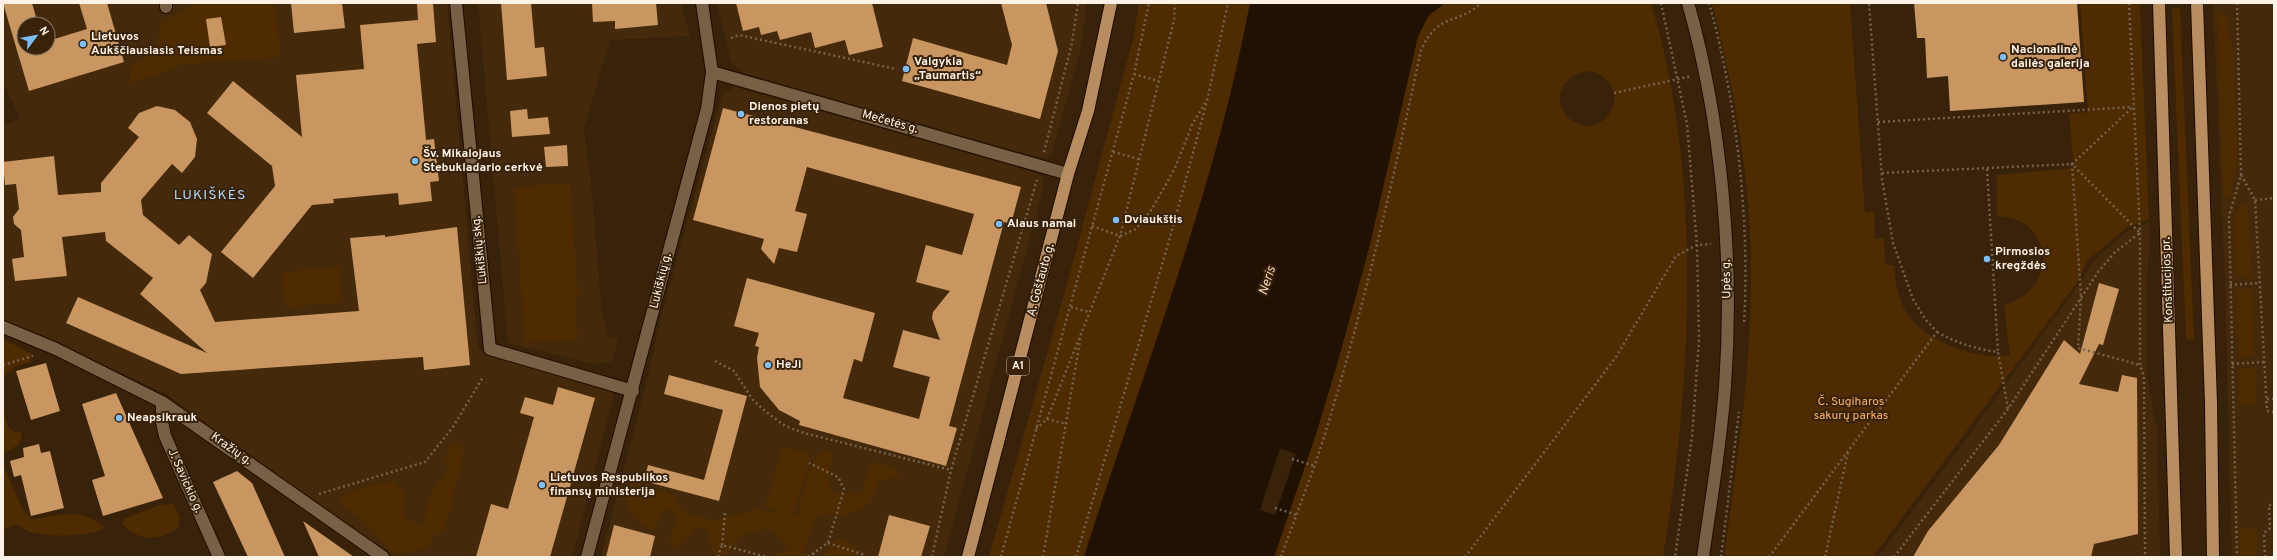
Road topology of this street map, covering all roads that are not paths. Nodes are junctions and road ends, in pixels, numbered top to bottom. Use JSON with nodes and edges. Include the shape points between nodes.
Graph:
{"nodes":[{"id":1,"x":456,"y":3,"type":"edge"},
{"id":2,"x":702,"y":3,"type":"edge"},
{"id":3,"x":1111,"y":3,"type":"edge"},
{"id":4,"x":1688,"y":3,"type":"edge"},
{"id":5,"x":2159,"y":3,"type":"edge"},
{"id":6,"x":2197,"y":3,"type":"edge"},
{"id":7,"x":712,"y":72,"type":"junction"},
{"id":8,"x":1068,"y":174,"type":"junction"},
{"id":9,"x":3,"y":327,"type":"edge"},
{"id":10,"x":633,"y":391,"type":"junction"},
{"id":11,"x":162,"y":402,"type":"junction"},
{"id":12,"x":219,"y":557,"type":"edge"},
{"id":13,"x":383,"y":557,"type":"edge"},
{"id":14,"x":588,"y":557,"type":"edge"},
{"id":15,"x":968,"y":557,"type":"edge"},
{"id":16,"x":1703,"y":557,"type":"edge"},
{"id":17,"x":2176,"y":557,"type":"edge"},
{"id":18,"x":2214,"y":557,"type":"edge"}],
"edges":[{"from":1,"to":10,"type":"street","name":"Lukiškių skg.","via":[[490,349]]},
{"from":2,"to":7,"type":"street","name":"Lukiškių g."},
{"from":3,"to":8,"type":"main road","name":"A. Goštauto g.","number":"A1","via":[[1088,111]]},
{"from":4,"to":16,"type":"street","name":"Upės g.","via":[[1704,74],[1720,172],[1728,279],[1725,386],[1717,465]]},
{"from":5,"to":17,"type":"main road","name":"Konstitucijos pr."},
{"from":6,"to":18,"type":"main road","via":[[2212,403]]},
{"from":7,"to":8,"type":"street","name":"Mečetės g."},
{"from":7,"to":10,"type":"street","name":"Lukiškių g.","via":[[707,110]]},
{"from":8,"to":15,"type":"main road","name":"A. Goštauto g.","number":"A1"},
{"from":9,"to":11,"type":"street","name":"Kražių g.","via":[[56,349]]},
{"from":10,"to":14,"type":"street","name":"Lukiškių g."},
{"from":11,"to":12,"type":"street","name":"J. Savickio g.","via":[[162,422],[166,436]]},
{"from":11,"to":13,"type":"street","name":"Kražių g."}]}
